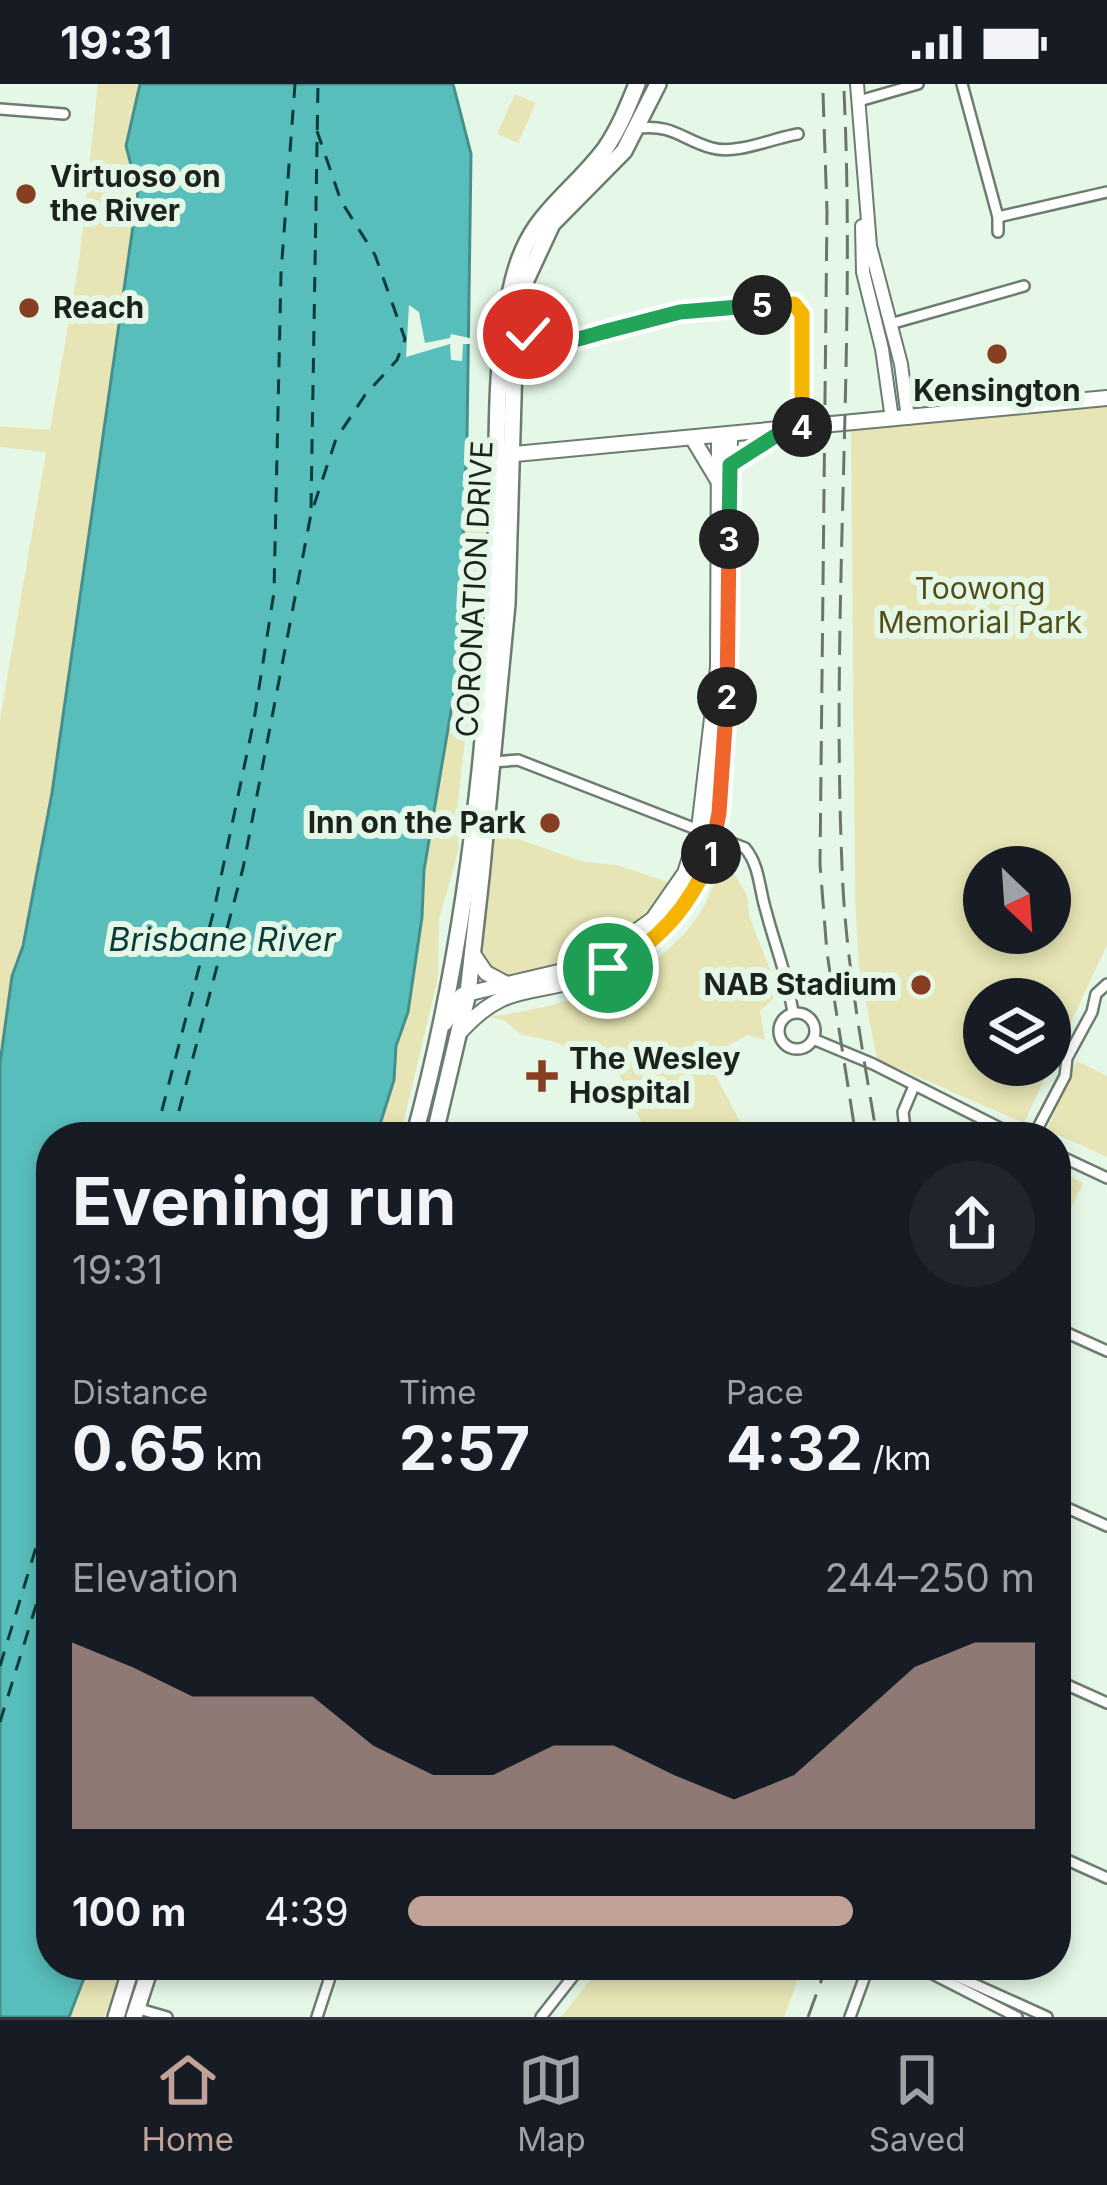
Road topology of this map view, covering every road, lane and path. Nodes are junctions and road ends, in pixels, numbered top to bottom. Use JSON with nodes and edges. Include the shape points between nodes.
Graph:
{"nodes":[{"id":1,"x":637,"y":84,"type":"edge"},
{"id":2,"x":658,"y":84,"type":"edge"},
{"id":3,"x":857,"y":84,"type":"edge"},
{"id":4,"x":918,"y":84,"type":"edge"},
{"id":5,"x":962,"y":84,"type":"edge"},
{"id":6,"x":859,"y":100,"type":"junction"},
{"id":7,"x":649,"y":104,"type":"junction"},
{"id":8,"x":0,"y":109,"type":"edge"},
{"id":9,"x":64,"y":113,"type":"dead end"},
{"id":10,"x":638,"y":128,"type":"junction"},
{"id":11,"x":668,"y":128,"type":"junction"},
{"id":12,"x":798,"y":134,"type":"dead end"},
{"id":13,"x":1107,"y":192,"type":"edge"},
{"id":14,"x":998,"y":218,"type":"junction"},
{"id":15,"x":998,"y":232,"type":"dead end"},
{"id":16,"x":1024,"y":286,"type":"dead end"},
{"id":17,"x":884,"y":326,"type":"junction"},
{"id":18,"x":519,"y":327,"type":"junction"},
{"id":19,"x":559,"y":344,"type":"junction"},
{"id":20,"x":514,"y":364,"type":"junction"},
{"id":21,"x":1107,"y":398,"type":"edge"},
{"id":22,"x":900,"y":418,"type":"junction"},
{"id":23,"x":802,"y":429,"type":"junction"},
{"id":24,"x":783,"y":431,"type":"junction"},
{"id":25,"x":724,"y":436,"type":"junction"},
{"id":26,"x":693,"y":439,"type":"junction"},
{"id":27,"x":505,"y":455,"type":"junction"},
{"id":28,"x":730,"y":465,"type":"junction"},
{"id":29,"x":720,"y":484,"type":"junction"},
{"id":30,"x":493,"y":762,"type":"junction"},
{"id":31,"x":699,"y":830,"type":"junction"},
{"id":32,"x":716,"y":836,"type":"junction"},
{"id":33,"x":473,"y":954,"type":"junction"},
{"id":34,"x":507,"y":984,"type":"junction"},
{"id":35,"x":1107,"y":984,"type":"edge"},
{"id":36,"x":468,"y":993,"type":"junction"},
{"id":37,"x":794,"y":1013,"type":"junction"},
{"id":38,"x":460,"y":1031,"type":"junction"},
{"id":39,"x":813,"y":1039,"type":"junction"},
{"id":40,"x":437,"y":1044,"type":"junction"},
{"id":41,"x":914,"y":1086,"type":"junction"},
{"id":42,"x":418,"y":1122,"type":"edge"},
{"id":43,"x":438,"y":1122,"type":"edge"},
{"id":44,"x":904,"y":1122,"type":"edge"},
{"id":45,"x":987,"y":1122,"type":"edge"},
{"id":46,"x":1041,"y":1122,"type":"edge"},
{"id":47,"x":1071,"y":1161,"type":"edge"},
{"id":48,"x":1107,"y":1178,"type":"edge"},
{"id":49,"x":1071,"y":1335,"type":"edge"},
{"id":50,"x":1107,"y":1351,"type":"edge"},
{"id":51,"x":1071,"y":1509,"type":"edge"},
{"id":52,"x":1107,"y":1526,"type":"edge"},
{"id":53,"x":1071,"y":1687,"type":"edge"},
{"id":54,"x":1107,"y":1703,"type":"edge"},
{"id":55,"x":1071,"y":1861,"type":"edge"},
{"id":56,"x":1107,"y":1877,"type":"edge"},
{"id":57,"x":130,"y":1980,"type":"edge"},
{"id":58,"x":143,"y":1980,"type":"edge"},
{"id":59,"x":329,"y":1980,"type":"edge"},
{"id":60,"x":570,"y":1980,"type":"edge"},
{"id":61,"x":864,"y":1980,"type":"edge"},
{"id":62,"x":942,"y":1980,"type":"edge"},
{"id":63,"x":965,"y":1980,"type":"edge"},
{"id":64,"x":127,"y":2011,"type":"edge"},
{"id":65,"x":167,"y":2017,"type":"edge"},
{"id":66,"x":317,"y":2017,"type":"edge"},
{"id":67,"x":541,"y":2017,"type":"edge"},
{"id":68,"x":850,"y":2017,"type":"edge"},
{"id":69,"x":1016,"y":2017,"type":"edge"},
{"id":70,"x":1047,"y":2017,"type":"edge"}],
"edges":[{"from":1,"to":27,"type":"highway","name":"CORONATION DRIVE","via":[[606,147],[546,210],[525,245],[507,312]]},
{"from":2,"to":7,"type":"highway","name":"CORONATION DRIVE"},
{"from":3,"to":6,"type":"street"},
{"from":4,"to":6,"type":"street"},
{"from":5,"to":14,"type":"street"},
{"from":6,"to":17,"type":"street","via":[[862,267]]},
{"from":7,"to":10,"type":"highway","name":"CORONATION DRIVE"},
{"from":7,"to":11,"type":"street"},
{"from":8,"to":9,"type":"street"},
{"from":10,"to":11,"type":"street"},
{"from":10,"to":18,"type":"highway","name":"CORONATION DRIVE","via":[[543,238]]},
{"from":11,"to":12,"type":"street","via":[[724,150]]},
{"from":13,"to":14,"type":"street"},
{"from":14,"to":15,"type":"street"},
{"from":16,"to":17,"type":"street"},
{"from":17,"to":22,"type":"street"},
{"from":18,"to":19,"type":"street"},
{"from":18,"to":20,"type":"highway","name":"CORONATION DRIVE"},
{"from":19,"to":20,"type":"street"},
{"from":19,"to":23,"type":"street","via":[[680,312],[794,304],[803,317]]},
{"from":20,"to":27,"type":"highway","name":"CORONATION DRIVE"},
{"from":21,"to":22,"type":"main road"},
{"from":22,"to":23,"type":"main road"},
{"from":23,"to":24,"type":"main road"},
{"from":24,"to":25,"type":"main road"},
{"from":24,"to":28,"type":"main road"},
{"from":25,"to":26,"type":"main road"},
{"from":25,"to":28,"type":"main road"},
{"from":25,"to":29,"type":"main road"},
{"from":26,"to":27,"type":"main road"},
{"from":26,"to":29,"type":"main road"},
{"from":27,"to":30,"type":"highway","name":"CORONATION DRIVE","via":[[507,604]]},
{"from":27,"to":40,"type":"highway","name":"CORONATION DRIVE","via":[[466,875]]},
{"from":28,"to":32,"type":"main road","via":[[729,666]]},
{"from":29,"to":31,"type":"main road","via":[[718,667]]},
{"from":30,"to":31,"type":"street","via":[[518,760]]},
{"from":30,"to":33,"type":"highway","name":"CORONATION DRIVE"},
{"from":31,"to":32,"type":"street"},
{"from":31,"to":34,"type":"main road","via":[[679,884],[642,929],[581,966]]},
{"from":32,"to":37,"type":"street","via":[[753,859]]},
{"from":32,"to":38,"type":"main road","via":[[695,890],[649,944],[584,978],[498,998]]},
{"from":33,"to":34,"type":"main road"},
{"from":33,"to":36,"type":"highway","name":"CORONATION DRIVE"},
{"from":34,"to":36,"type":"main road"},
{"from":35,"to":46,"type":"street"},
{"from":36,"to":38,"type":"highway","name":"CORONATION DRIVE"},
{"from":36,"to":40,"type":"main road","via":[[456,1000]]},
{"from":37,"to":39,"type":"street","via":[[809,1018]]},
{"from":37,"to":39,"type":"street","via":[[781,1023],[784,1044],[800,1049]]},
{"from":38,"to":43,"type":"highway","name":"CORONATION DRIVE"},
{"from":39,"to":41,"type":"street"},
{"from":40,"to":42,"type":"highway","name":"CORONATION DRIVE"},
{"from":41,"to":44,"type":"street"},
{"from":41,"to":45,"type":"street"},
{"from":47,"to":48,"type":"street"},
{"from":49,"to":50,"type":"street"},
{"from":51,"to":52,"type":"street"},
{"from":53,"to":54,"type":"street"},
{"from":55,"to":56,"type":"street"},
{"from":57,"to":64,"type":"highway"},
{"from":58,"to":64,"type":"highway"},
{"from":59,"to":66,"type":"street"},
{"from":60,"to":67,"type":"street"},
{"from":61,"to":68,"type":"street"},
{"from":62,"to":69,"type":"street"},
{"from":63,"to":70,"type":"street"},
{"from":64,"to":65,"type":"street"}]}
